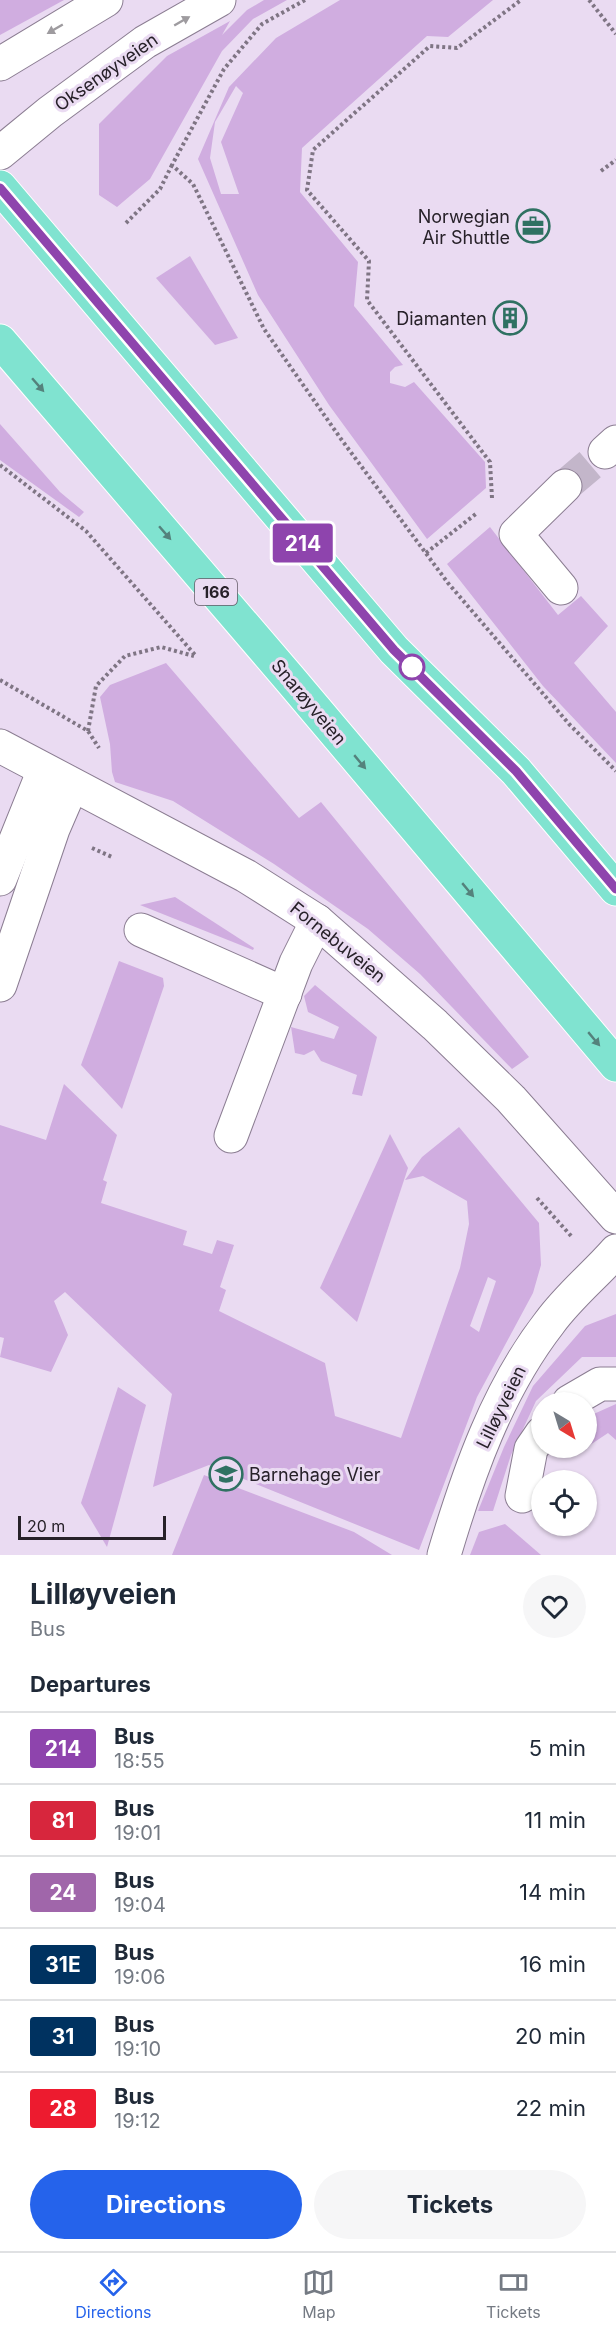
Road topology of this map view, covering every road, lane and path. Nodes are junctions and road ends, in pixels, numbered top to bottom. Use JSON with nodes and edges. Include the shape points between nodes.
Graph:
{"nodes":[{"id":1,"x":106,"y":0,"type":"edge"},
{"id":2,"x":219,"y":0,"type":"edge"},
{"id":3,"x":304,"y":0,"type":"edge"},
{"id":4,"x":521,"y":0,"type":"edge"},
{"id":5,"x":589,"y":0,"type":"edge"},
{"id":6,"x":616,"y":34,"type":"edge"},
{"id":7,"x":0,"y":64,"type":"edge"},
{"id":8,"x":0,"y":153,"type":"edge"},
{"id":9,"x":616,"y":159,"type":"edge"},
{"id":10,"x":172,"y":165,"type":"junction"},
{"id":11,"x":601,"y":171,"type":"dead end"},
{"id":12,"x":0,"y":188,"type":"edge"},
{"id":13,"x":126,"y":224,"type":"dead end"},
{"id":14,"x":0,"y":341,"type":"edge"},
{"id":15,"x":0,"y":465,"type":"edge"},
{"id":16,"x":565,"y":486,"type":"tunnel mouth"},
{"id":17,"x":492,"y":502,"type":"dead end"},
{"id":18,"x":561,"y":588,"type":"dead end"},
{"id":19,"x":88,"y":730,"type":"dead end"},
{"id":20,"x":0,"y":746,"type":"edge"},
{"id":21,"x":44,"y":770,"type":"junction"},
{"id":22,"x":616,"y":771,"type":"edge"},
{"id":23,"x":72,"y":785,"type":"junction"},
{"id":24,"x":90,"y":847,"type":"dead end"},
{"id":25,"x":122,"y":862,"type":"dead end"},
{"id":26,"x":0,"y":879,"type":"edge"},
{"id":27,"x":616,"y":889,"type":"edge"},
{"id":28,"x":317,"y":921,"type":"junction"},
{"id":29,"x":141,"y":930,"type":"dead end"},
{"id":30,"x":0,"y":986,"type":"edge"},
{"id":31,"x":285,"y":994,"type":"junction"},
{"id":32,"x":616,"y":1065,"type":"edge"},
{"id":33,"x":231,"y":1136,"type":"dead end"},
{"id":34,"x":530,"y":1189,"type":"dead end"},
{"id":35,"x":616,"y":1217,"type":"edge"},
{"id":36,"x":608,"y":1260,"type":"edge"},
{"id":37,"x":616,"y":1384,"type":"edge"},
{"id":38,"x":586,"y":1392,"type":"edge"},
{"id":39,"x":531,"y":1449,"type":"edge"},
{"id":40,"x":522,"y":1496,"type":"dead end"},
{"id":41,"x":444,"y":1555,"type":"edge"}],
"edges":[{"from":1,"to":7,"type":"street","one_way":true},
{"from":8,"to":2,"type":"street","name":"Oksenøyveien","one_way":true,"via":[[145,42]]},
{"from":3,"to":10,"type":"path","via":[[262,24],[224,69]]},
{"from":4,"to":17,"type":"path","via":[[457,48],[430,46],[313,150],[307,190],[369,261],[367,300],[490,462]]},
{"from":5,"to":6,"type":"path"},
{"from":9,"to":11,"type":"path"},
{"from":10,"to":13,"type":"path","via":[[160,189]]},
{"from":10,"to":22,"type":"path","via":[[193,184],[264,329],[341,439],[448,583],[569,724]]},
{"from":12,"to":27,"type":"main road","via":[[394,650],[516,771]]},
{"from":14,"to":32,"type":"main road","name":"Snarøyveien","number":"166","one_way":true},
{"from":15,"to":19,"type":"path","via":[[86,531],[196,656],[161,647],[125,656],[96,686]]},
{"from":16,"to":18,"type":"street","via":[[516,534]]},
{"from":20,"to":21,"type":"street","name":"Fornebuveien"},
{"from":21,"to":23,"type":"street","name":"Fornebuveien"},
{"from":21,"to":26,"type":"street"},
{"from":23,"to":28,"type":"street","name":"Fornebuveien","via":[[246,876]]},
{"from":23,"to":30,"type":"street","via":[[53,829]]},
{"from":24,"to":25,"type":"path"},
{"from":28,"to":31,"type":"street"},
{"from":28,"to":35,"type":"street","name":"Fornebuveien","via":[[435,1025],[511,1099]]},
{"from":29,"to":31,"type":"street"},
{"from":31,"to":33,"type":"street"},
{"from":34,"to":36,"type":"path"},
{"from":36,"to":41,"type":"street","name":"Lilløyveien","via":[[550,1321],[511,1380],[463,1492]]},
{"from":37,"to":38,"type":"street","via":[[600,1384]]},
{"from":39,"to":40,"type":"street"}]}
